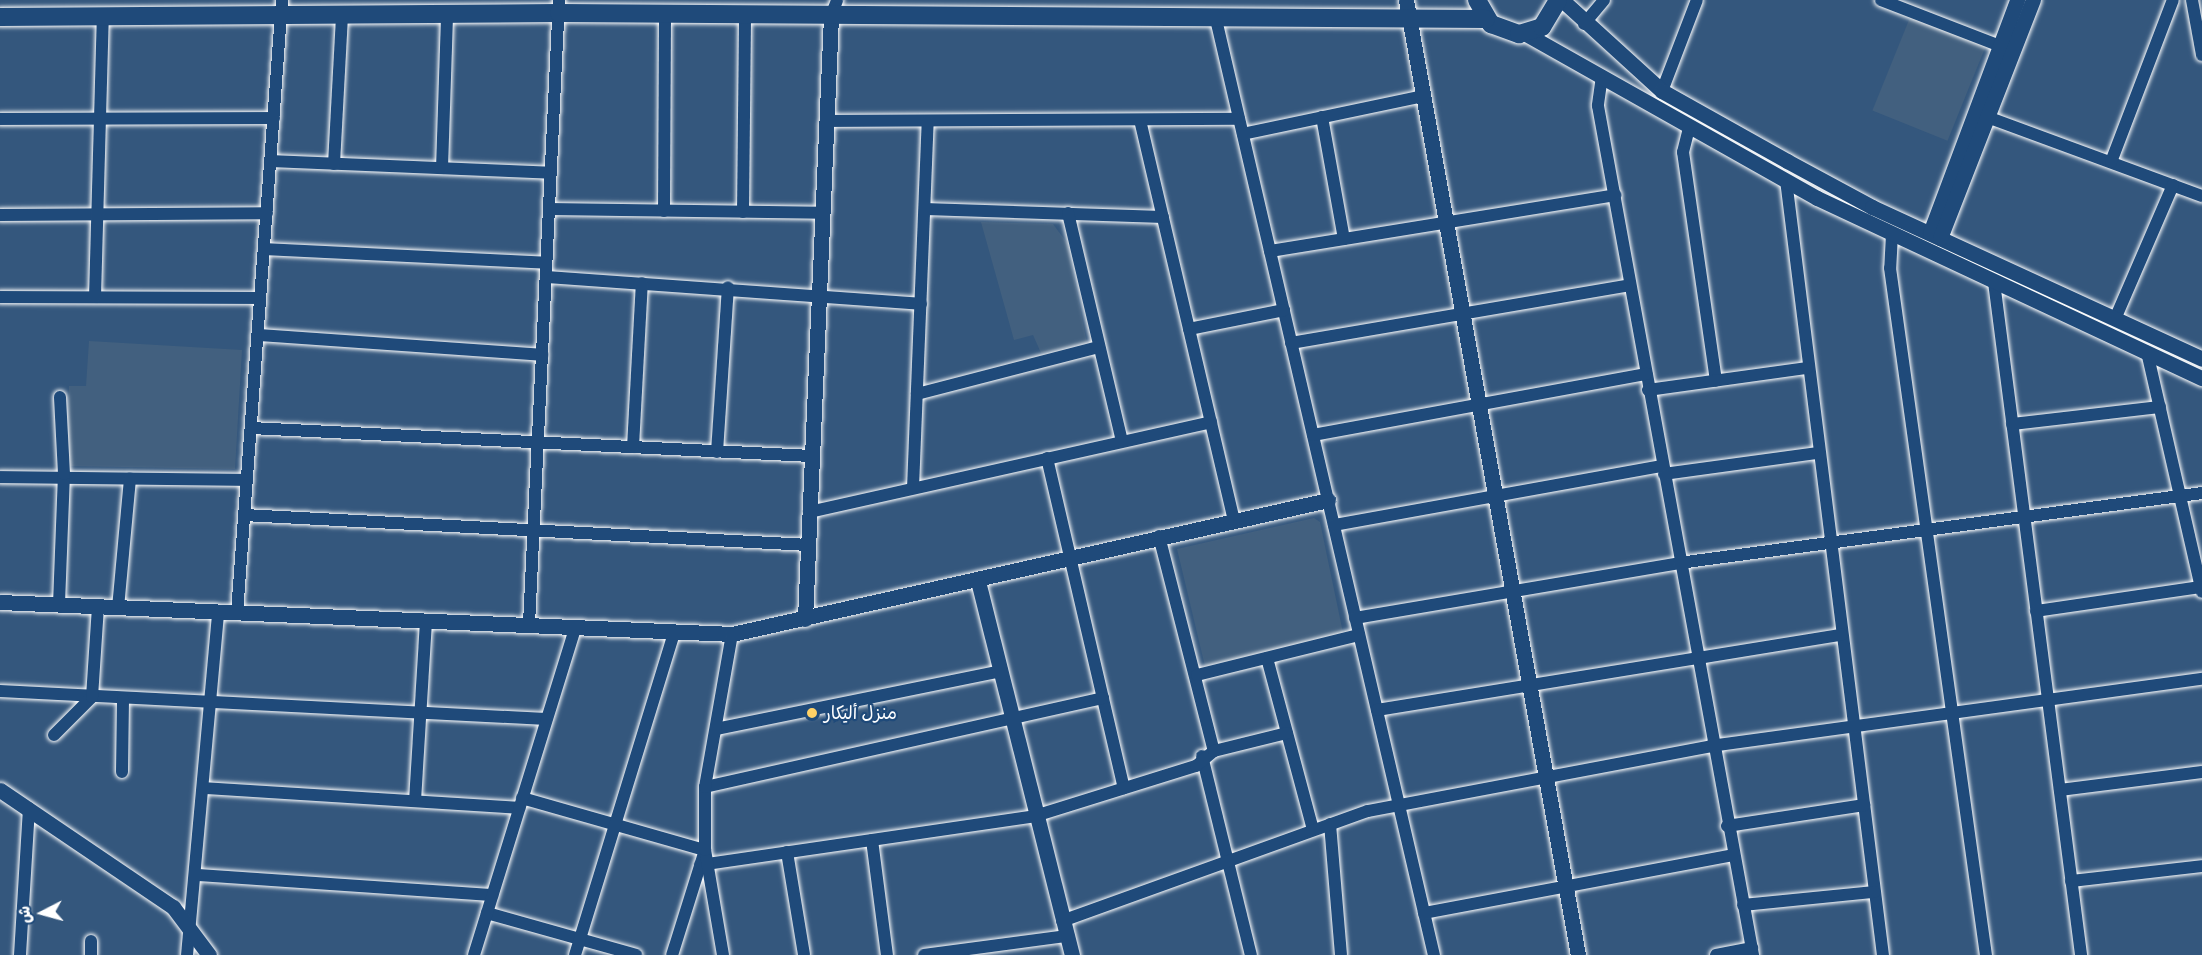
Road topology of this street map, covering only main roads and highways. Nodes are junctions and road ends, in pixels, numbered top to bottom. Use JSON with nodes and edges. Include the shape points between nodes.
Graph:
{"nodes":[{"id":1,"x":1477,"y":0,"type":"edge"},
{"id":2,"x":1560,"y":0,"type":"edge"},
{"id":3,"x":559,"y":6,"type":"edge"},
{"id":4,"x":1407,"y":7,"type":"edge"},
{"id":5,"x":282,"y":8,"type":"edge"},
{"id":6,"x":834,"y":8,"type":"edge"},
{"id":7,"x":0,"y":17,"type":"edge"},
{"id":8,"x":1486,"y":19,"type":"junction"}],
"edges":[{"from":1,"to":8,"type":"main road"},
{"from":2,"to":8,"type":"main road","via":[[1548,21],[1526,34],[1504,32]]},
{"from":3,"to":5,"type":"main road","via":[[447,16],[342,15]]},
{"from":3,"to":6,"type":"main road","via":[[665,15],[745,16]]},
{"from":4,"to":6,"type":"main road","via":[[1215,15]]},
{"from":4,"to":8,"type":"main road"},
{"from":5,"to":7,"type":"main road","via":[[103,17]]}]}
